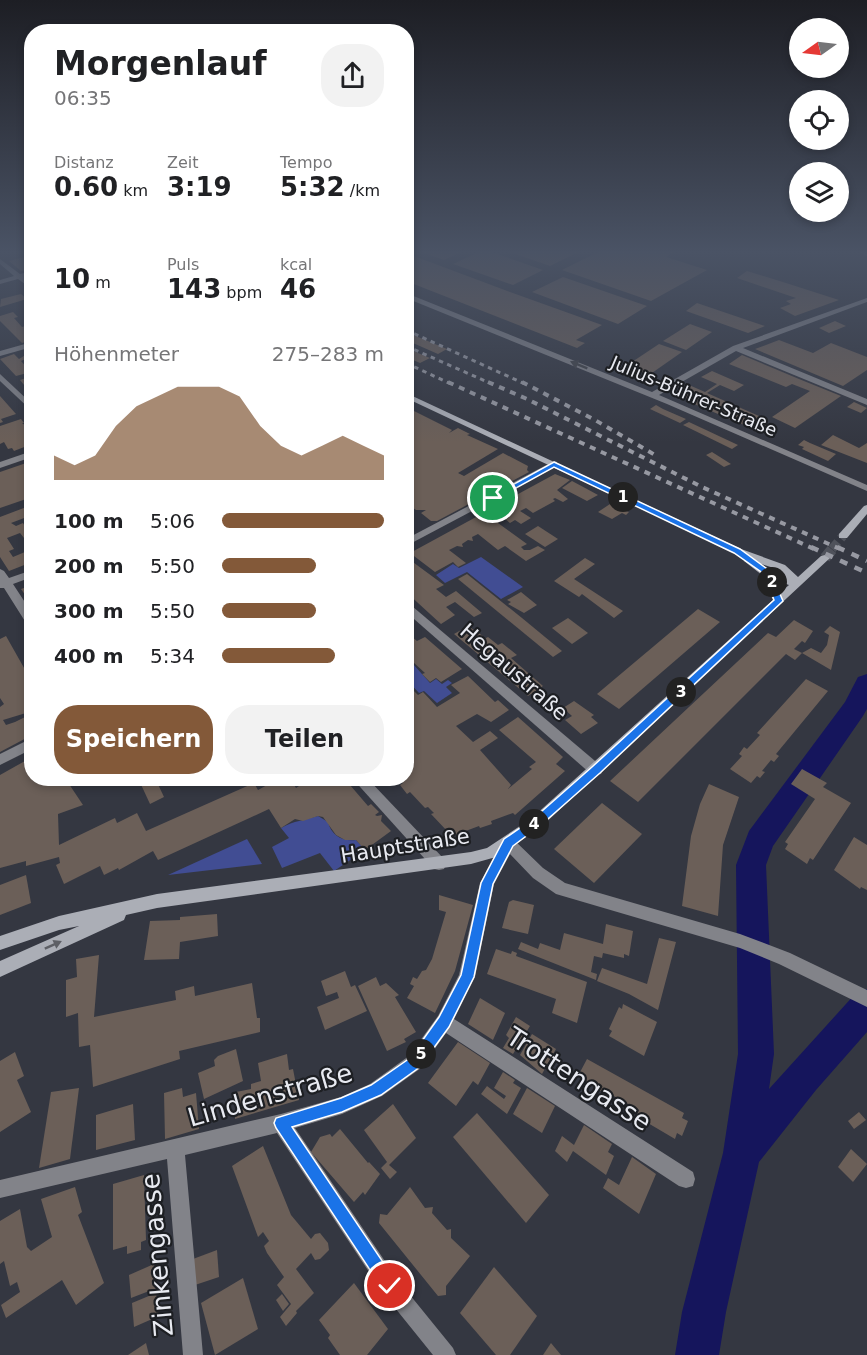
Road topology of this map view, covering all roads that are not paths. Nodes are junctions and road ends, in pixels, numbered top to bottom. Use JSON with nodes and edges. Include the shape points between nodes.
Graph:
{"nodes":[{"id":1,"x":456,"y":315,"type":"edge"},
{"id":2,"x":825,"y":315,"type":"edge"},
{"id":3,"x":24,"y":346,"type":"edge"},
{"id":4,"x":736,"y":348,"type":"junction"},
{"id":5,"x":0,"y":354,"type":"edge"},
{"id":6,"x":0,"y":376,"type":"edge"},
{"id":7,"x":653,"y":395,"type":"junction"},
{"id":8,"x":414,"y":399,"type":"edge"},
{"id":9,"x":24,"y":401,"type":"edge"},
{"id":10,"x":867,"y":402,"type":"edge"},
{"id":11,"x":414,"y":403,"type":"edge"},
{"id":12,"x":424,"y":404,"type":"junction"},
{"id":13,"x":24,"y":457,"type":"edge"},
{"id":14,"x":554,"y":464,"type":"junction"},
{"id":15,"x":0,"y":465,"type":"edge"},
{"id":16,"x":867,"y":488,"type":"edge"},
{"id":17,"x":867,"y":508,"type":"edge"},
{"id":18,"x":843,"y":536,"type":"tunnel mouth"},
{"id":19,"x":414,"y":539,"type":"edge"},
{"id":20,"x":737,"y":551,"type":"junction"},
{"id":21,"x":825,"y":558,"type":"tunnel mouth"},
{"id":22,"x":781,"y":567,"type":"junction"},
{"id":23,"x":814,"y":567,"type":"junction"},
{"id":24,"x":0,"y":573,"type":"edge"},
{"id":25,"x":767,"y":573,"type":"junction"},
{"id":26,"x":24,"y":576,"type":"edge"},
{"id":27,"x":797,"y":583,"type":"junction"},
{"id":28,"x":3,"y":584,"type":"edge"},
{"id":29,"x":779,"y":601,"type":"junction"},
{"id":30,"x":24,"y":612,"type":"edge"},
{"id":31,"x":414,"y":612,"type":"edge"},
{"id":32,"x":24,"y":748,"type":"edge"},
{"id":33,"x":0,"y":760,"type":"edge"},
{"id":34,"x":596,"y":770,"type":"junction"},
{"id":35,"x":366,"y":786,"type":"edge"},
{"id":36,"x":508,"y":843,"type":"junction"},
{"id":37,"x":439,"y":864,"type":"junction"},
{"id":38,"x":134,"y":908,"type":"junction"},
{"id":39,"x":0,"y":943,"type":"edge"},
{"id":40,"x":0,"y":969,"type":"edge"},
{"id":41,"x":867,"y":999,"type":"edge"},
{"id":42,"x":444,"y":1022,"type":"junction"},
{"id":43,"x":281,"y":1123,"type":"junction"},
{"id":44,"x":175,"y":1149,"type":"junction"},
{"id":45,"x":686,"y":1179,"type":"dead end"},
{"id":46,"x":0,"y":1189,"type":"edge"},
{"id":47,"x":193,"y":1355,"type":"edge"},
{"id":48,"x":446,"y":1355,"type":"edge"}],
"edges":[{"from":7,"to":1,"type":"street","name":"Julius-Bührer-Straße","one_way":true},
{"from":2,"to":4,"type":"street"},
{"from":3,"to":5,"type":"street"},
{"from":4,"to":7,"type":"street"},
{"from":4,"to":10,"type":"street"},
{"from":6,"to":9,"type":"street"},
{"from":7,"to":16,"type":"street","name":"Julius-Bührer-Straße"},
{"from":8,"to":12,"type":"main road"},
{"from":11,"to":12,"type":"main road"},
{"from":12,"to":14,"type":"main road"},
{"from":13,"to":15,"type":"street"},
{"from":14,"to":19,"type":"street"},
{"from":14,"to":20,"type":"main road"},
{"from":17,"to":18,"type":"main road"},
{"from":20,"to":22,"type":"main road"},
{"from":20,"to":25,"type":"main road"},
{"from":21,"to":23,"type":"main road","name":"Hauptstraße"},
{"from":22,"to":23,"type":"main road"},
{"from":22,"to":27,"type":"main road"},
{"from":23,"to":27,"type":"main road","name":"Hauptstraße"},
{"from":24,"to":28,"type":"street"},
{"from":25,"to":27,"type":"main road"},
{"from":25,"to":29,"type":"main road"},
{"from":26,"to":28,"type":"street"},
{"from":27,"to":29,"type":"main road","name":"Hauptstraße"},
{"from":28,"to":30,"type":"street"},
{"from":29,"to":34,"type":"main road","name":"Hauptstraße"},
{"from":31,"to":34,"type":"street","name":"Hegaustraße"},
{"from":32,"to":33,"type":"street"},
{"from":34,"to":36,"type":"main road","name":"Hauptstraße"},
{"from":35,"to":37,"type":"street"},
{"from":36,"to":37,"type":"main road","name":"Hauptstraße","via":[[491,853]]},
{"from":36,"to":41,"type":"street","via":[[561,889],[740,941]]},
{"from":36,"to":42,"type":"street","name":"Lindenstraße","via":[[487,883],[467,977]]},
{"from":37,"to":38,"type":"main road","name":"Hauptstraße","via":[[276,883]]},
{"from":38,"to":39,"type":"main road","name":"Hauptstraße","via":[[59,923]]},
{"from":40,"to":38,"type":"main road","name":"Hauptstraße","one_way":true},
{"from":42,"to":43,"type":"street","name":"Lindenstraße","via":[[415,1062],[376,1090],[342,1105]]},
{"from":42,"to":45,"type":"street","name":"Trottengasse"},
{"from":43,"to":44,"type":"street","name":"Lindenstraße"},
{"from":43,"to":48,"type":"street","via":[[390,1286]]},
{"from":44,"to":46,"type":"street","name":"Lindenstraße"},
{"from":44,"to":47,"type":"street","name":"Zinkengasse"}]}
